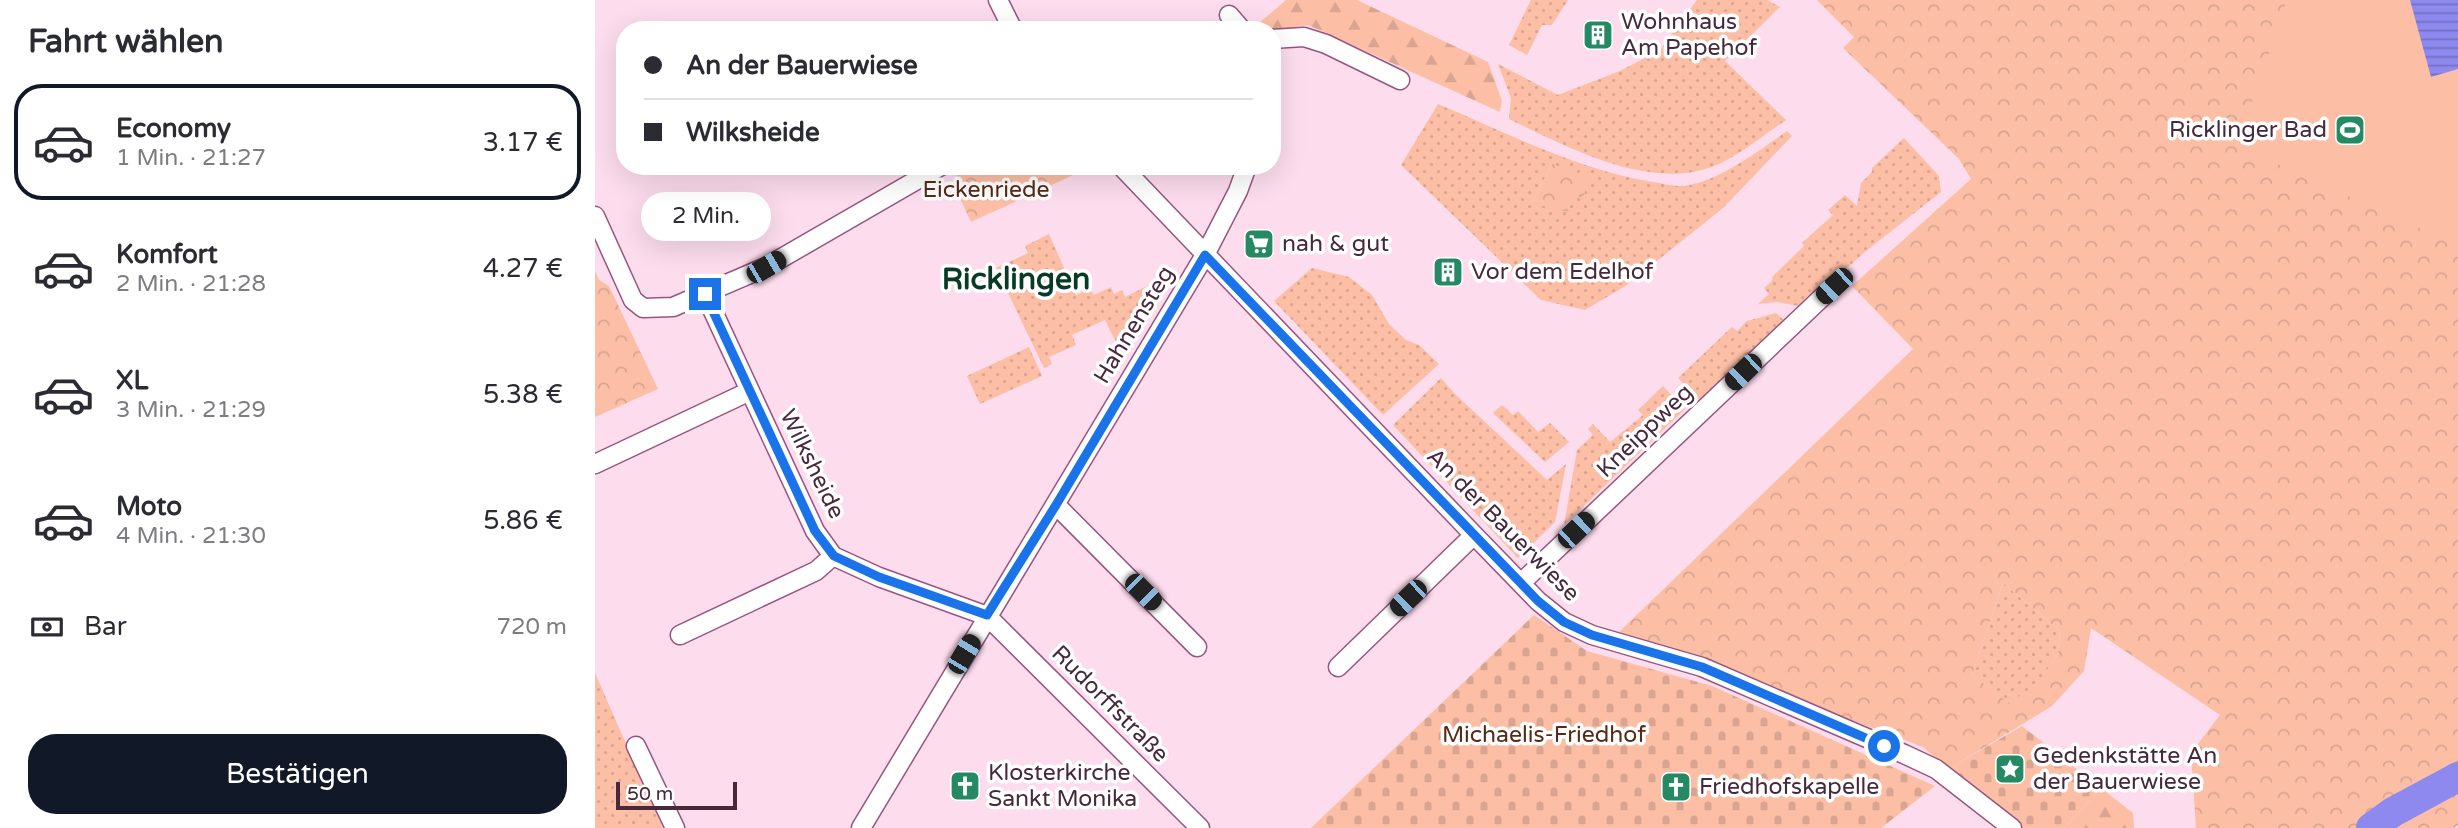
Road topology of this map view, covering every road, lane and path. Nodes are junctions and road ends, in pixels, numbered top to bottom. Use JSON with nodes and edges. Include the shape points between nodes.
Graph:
{"nodes":[{"id":1,"x":998,"y":0,"type":"edge"},
{"id":2,"x":1229,"y":15,"type":"dead end"},
{"id":3,"x":1008,"y":21,"type":"edge"},
{"id":4,"x":1234,"y":21,"type":"edge"},
{"id":5,"x":1281,"y":38,"type":"edge"},
{"id":6,"x":1400,"y":80,"type":"dead end"},
{"id":7,"x":925,"y":175,"type":"edge"},
{"id":8,"x":1129,"y":175,"type":"edge"},
{"id":9,"x":1244,"y":175,"type":"edge"},
{"id":10,"x":595,"y":216,"type":"edge"},
{"id":11,"x":1205,"y":255,"type":"junction"},
{"id":12,"x":1834,"y":286,"type":"dead end"},
{"id":13,"x":705,"y":294,"type":"junction"},
{"id":14,"x":750,"y":391,"type":"junction"},
{"id":15,"x":595,"y":464,"type":"edge"},
{"id":16,"x":1056,"y":505,"type":"junction"},
{"id":17,"x":1474,"y":535,"type":"junction"},
{"id":18,"x":834,"y":556,"type":"junction"},
{"id":19,"x":1521,"y":583,"type":"junction"},
{"id":20,"x":987,"y":615,"type":"junction"},
{"id":21,"x":680,"y":635,"type":"dead end"},
{"id":22,"x":1198,"y":647,"type":"dead end"},
{"id":23,"x":1338,"y":667,"type":"dead end"},
{"id":24,"x":636,"y":746,"type":"dead end"},
{"id":25,"x":675,"y":828,"type":"edge"},
{"id":26,"x":861,"y":828,"type":"edge"},
{"id":27,"x":1200,"y":828,"type":"edge"},
{"id":28,"x":2012,"y":828,"type":"edge"}],
"edges":[{"from":1,"to":3,"type":"street"},
{"from":2,"to":4,"type":"street"},
{"from":5,"to":6,"type":"street","via":[[1304,37],[1326,44]]},
{"from":7,"to":13,"type":"street","via":[[766,267]]},
{"from":8,"to":11,"type":"street","name":"An der Bauerwiese"},
{"from":9,"to":11,"type":"street","name":"Hahnensteg"},
{"from":10,"to":13,"type":"street","via":[[633,300],[643,308],[673,307]]},
{"from":11,"to":16,"type":"street","name":"Hahnensteg"},
{"from":11,"to":17,"type":"street","name":"An der Bauerwiese"},
{"from":12,"to":19,"type":"street","name":"Kneippweg"},
{"from":13,"to":14,"type":"street","name":"Wilksheide"},
{"from":14,"to":15,"type":"street"},
{"from":14,"to":18,"type":"street","name":"Wilksheide","via":[[815,531]]},
{"from":16,"to":20,"type":"street","name":"Hahnensteg"},
{"from":16,"to":22,"type":"street"},
{"from":17,"to":19,"type":"street","name":"An der Bauerwiese"},
{"from":17,"to":23,"type":"street"},
{"from":18,"to":20,"type":"street","name":"Wilksheide"},
{"from":18,"to":21,"type":"street","via":[[816,571]]},
{"from":19,"to":28,"type":"street","name":"An der Bauerwiese","via":[[1564,622],[1592,635],[1702,667],[1936,769]]},
{"from":20,"to":26,"type":"street","name":"Hahnensteg"},
{"from":20,"to":27,"type":"street","name":"Rudorffstraße"},
{"from":24,"to":25,"type":"street"}]}
